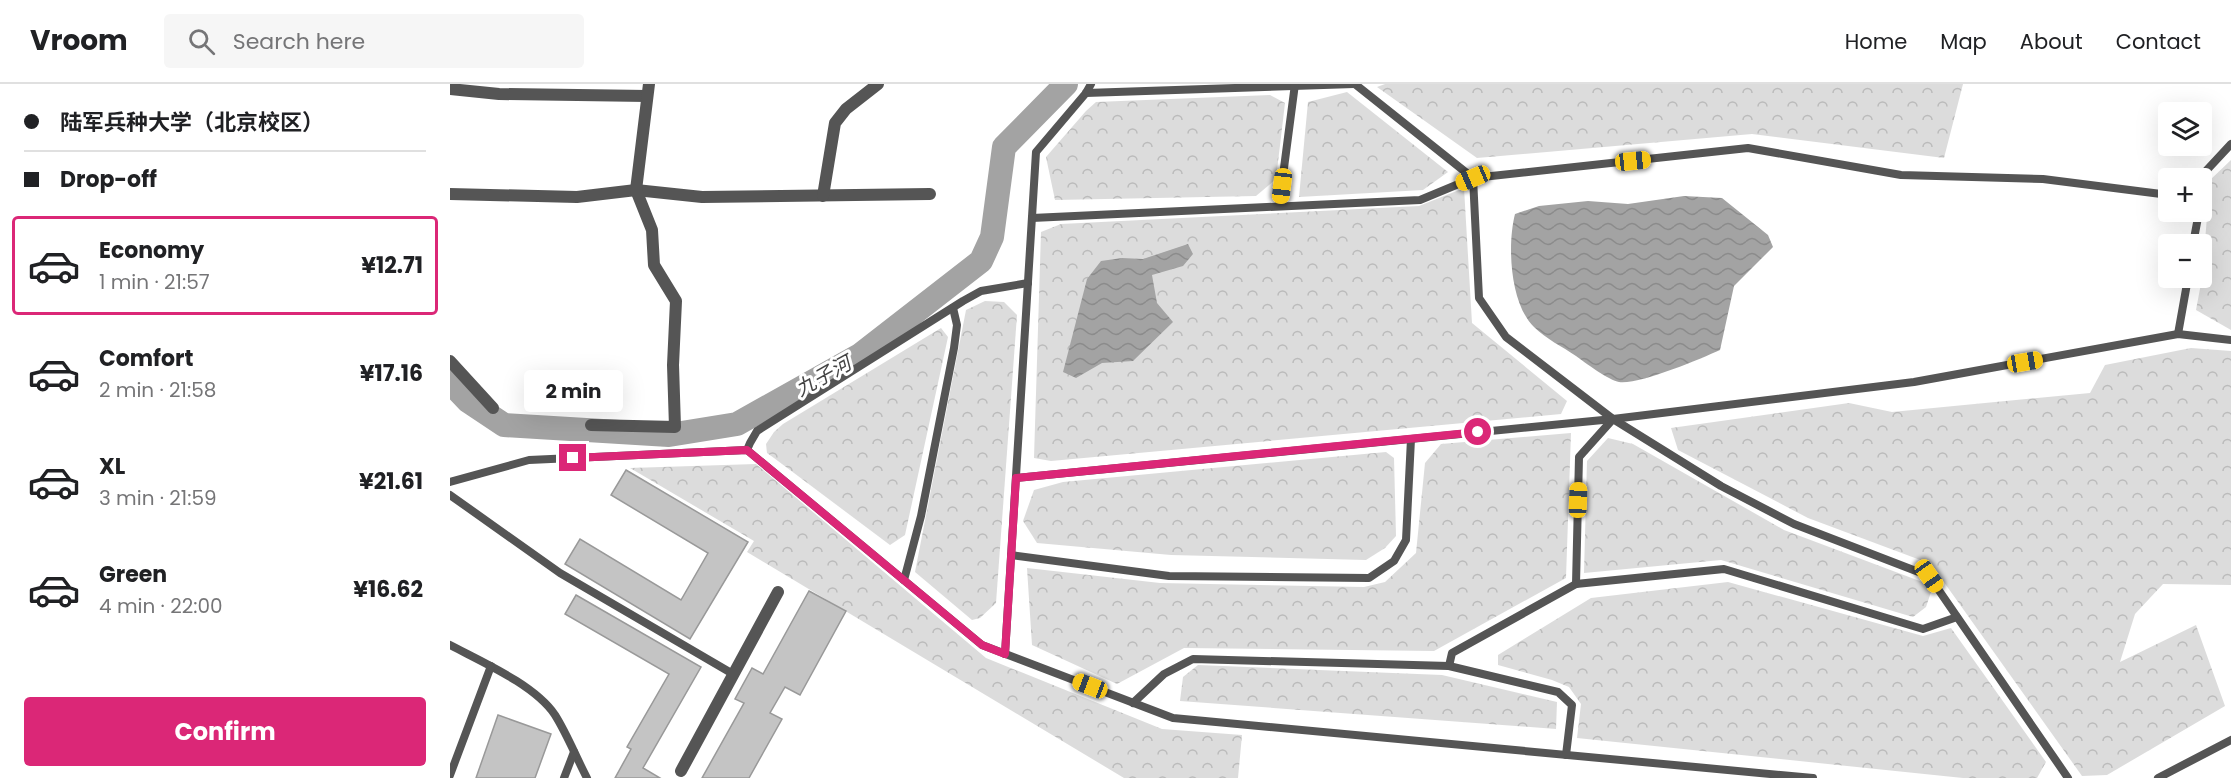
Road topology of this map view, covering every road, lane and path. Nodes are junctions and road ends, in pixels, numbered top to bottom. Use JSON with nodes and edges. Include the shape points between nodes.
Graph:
{"nodes":[{"id":1,"x":878,"y":84,"type":"edge"},
{"id":2,"x":1092,"y":84,"type":"edge"},
{"id":3,"x":1354,"y":84,"type":"edge"},
{"id":4,"x":1295,"y":85,"type":"edge"},
{"id":5,"x":450,"y":89,"type":"edge"},
{"id":6,"x":648,"y":90,"type":"edge"},
{"id":7,"x":1086,"y":93,"type":"junction"},
{"id":8,"x":2231,"y":144,"type":"edge"},
{"id":9,"x":2209,"y":168,"type":"edge"},
{"id":10,"x":1473,"y":178,"type":"junction"},
{"id":11,"x":636,"y":190,"type":"junction"},
{"id":12,"x":450,"y":194,"type":"edge"},
{"id":13,"x":930,"y":194,"type":"dead end"},
{"id":14,"x":2158,"y":194,"type":"edge"},
{"id":15,"x":823,"y":196,"type":"junction"},
{"id":16,"x":1280,"y":206,"type":"junction"},
{"id":17,"x":1032,"y":218,"type":"junction"},
{"id":18,"x":1028,"y":284,"type":"junction"},
{"id":19,"x":2186,"y":288,"type":"edge"},
{"id":20,"x":953,"y":308,"type":"junction"},
{"id":21,"x":2178,"y":334,"type":"junction"},
{"id":22,"x":2231,"y":340,"type":"edge"},
{"id":23,"x":450,"y":361,"type":"edge"},
{"id":24,"x":493,"y":408,"type":"dead end"},
{"id":25,"x":1613,"y":419,"type":"junction"},
{"id":26,"x":591,"y":424,"type":"dead end"},
{"id":27,"x":1411,"y":439,"type":"junction"},
{"id":28,"x":747,"y":450,"type":"junction"},
{"id":29,"x":1016,"y":478,"type":"junction"},
{"id":30,"x":450,"y":482,"type":"edge"},
{"id":31,"x":450,"y":495,"type":"edge"},
{"id":32,"x":1011,"y":555,"type":"junction"},
{"id":33,"x":904,"y":580,"type":"junction"},
{"id":34,"x":1576,"y":584,"type":"junction"},
{"id":35,"x":778,"y":592,"type":"dead end"},
{"id":36,"x":1957,"y":617,"type":"junction"},
{"id":37,"x":450,"y":645,"type":"edge"},
{"id":38,"x":1005,"y":654,"type":"junction"},
{"id":39,"x":490,"y":666,"type":"junction"},
{"id":40,"x":1449,"y":666,"type":"junction"},
{"id":41,"x":733,"y":674,"type":"junction"},
{"id":42,"x":1133,"y":703,"type":"junction"},
{"id":43,"x":2231,"y":740,"type":"edge"},
{"id":44,"x":574,"y":752,"type":"junction"},
{"id":45,"x":1566,"y":755,"type":"junction"},
{"id":46,"x":681,"y":771,"type":"dead end"},
{"id":47,"x":450,"y":775,"type":"edge"},
{"id":48,"x":564,"y":778,"type":"edge"},
{"id":49,"x":586,"y":778,"type":"edge"},
{"id":50,"x":1813,"y":778,"type":"edge"},
{"id":51,"x":2067,"y":778,"type":"edge"},
{"id":52,"x":2158,"y":778,"type":"edge"}],
"edges":[{"from":1,"to":15,"type":"street","via":[[835,123]]},
{"from":2,"to":7,"type":"lane"},
{"from":3,"to":4,"type":"lane"},
{"from":3,"to":10,"type":"lane"},
{"from":4,"to":7,"type":"lane"},
{"from":4,"to":16,"type":"lane"},
{"from":5,"to":6,"type":"street","via":[[499,94]]},
{"from":6,"to":11,"type":"street"},
{"from":7,"to":17,"type":"lane","via":[[1036,152]]},
{"from":8,"to":9,"type":"lane"},
{"from":10,"to":14,"type":"lane","via":[[1748,148],[1901,175],[2043,179]]},
{"from":10,"to":16,"type":"lane","via":[[1420,200]]},
{"from":10,"to":25,"type":"lane","via":[[1479,298],[1506,337]]},
{"from":11,"to":12,"type":"street","via":[[577,197]]},
{"from":11,"to":15,"type":"street","via":[[702,197]]},
{"from":11,"to":26,"type":"street","via":[[652,230],[654,265],[676,301],[675,427]]},
{"from":13,"to":15,"type":"street"},
{"from":16,"to":17,"type":"lane"},
{"from":17,"to":18,"type":"lane"},
{"from":18,"to":20,"type":"lane","via":[[981,291]]},
{"from":18,"to":29,"type":"lane"},
{"from":19,"to":21,"type":"lane"},
{"from":20,"to":28,"type":"lane","via":[[757,431]]},
{"from":20,"to":33,"type":"lane","via":[[957,325],[954,348],[921,516]]},
{"from":21,"to":22,"type":"lane"},
{"from":21,"to":25,"type":"lane","via":[[1914,382]]},
{"from":23,"to":24,"type":"street"},
{"from":25,"to":27,"type":"lane"},
{"from":25,"to":34,"type":"lane","via":[[1579,458]]},
{"from":25,"to":36,"type":"lane","via":[[1721,486],[1794,524],[1929,576]]},
{"from":27,"to":29,"type":"lane"},
{"from":27,"to":32,"type":"lane","via":[[1406,540],[1394,561],[1369,578],[1169,576]]},
{"from":28,"to":30,"type":"lane","via":[[530,460]]},
{"from":28,"to":33,"type":"lane"},
{"from":29,"to":32,"type":"lane"},
{"from":31,"to":41,"type":"lane","via":[[560,573]]},
{"from":32,"to":38,"type":"lane"},
{"from":33,"to":38,"type":"lane","via":[[982,645]]},
{"from":34,"to":36,"type":"lane","via":[[1724,570],[1923,629]]},
{"from":34,"to":40,"type":"lane","via":[[1452,653]]},
{"from":35,"to":41,"type":"street"},
{"from":36,"to":51,"type":"lane"},
{"from":37,"to":39,"type":"lane"},
{"from":38,"to":42,"type":"lane"},
{"from":39,"to":44,"type":"lane","via":[[538,696],[555,715]]},
{"from":39,"to":47,"type":"lane"},
{"from":40,"to":42,"type":"lane","via":[[1193,659],[1164,674]]},
{"from":40,"to":45,"type":"lane","via":[[1558,692],[1572,705]]},
{"from":41,"to":46,"type":"street"},
{"from":42,"to":45,"type":"lane","via":[[1173,718]]},
{"from":43,"to":52,"type":"lane"},
{"from":44,"to":48,"type":"lane"},
{"from":44,"to":49,"type":"lane"},
{"from":45,"to":50,"type":"lane"}]}
